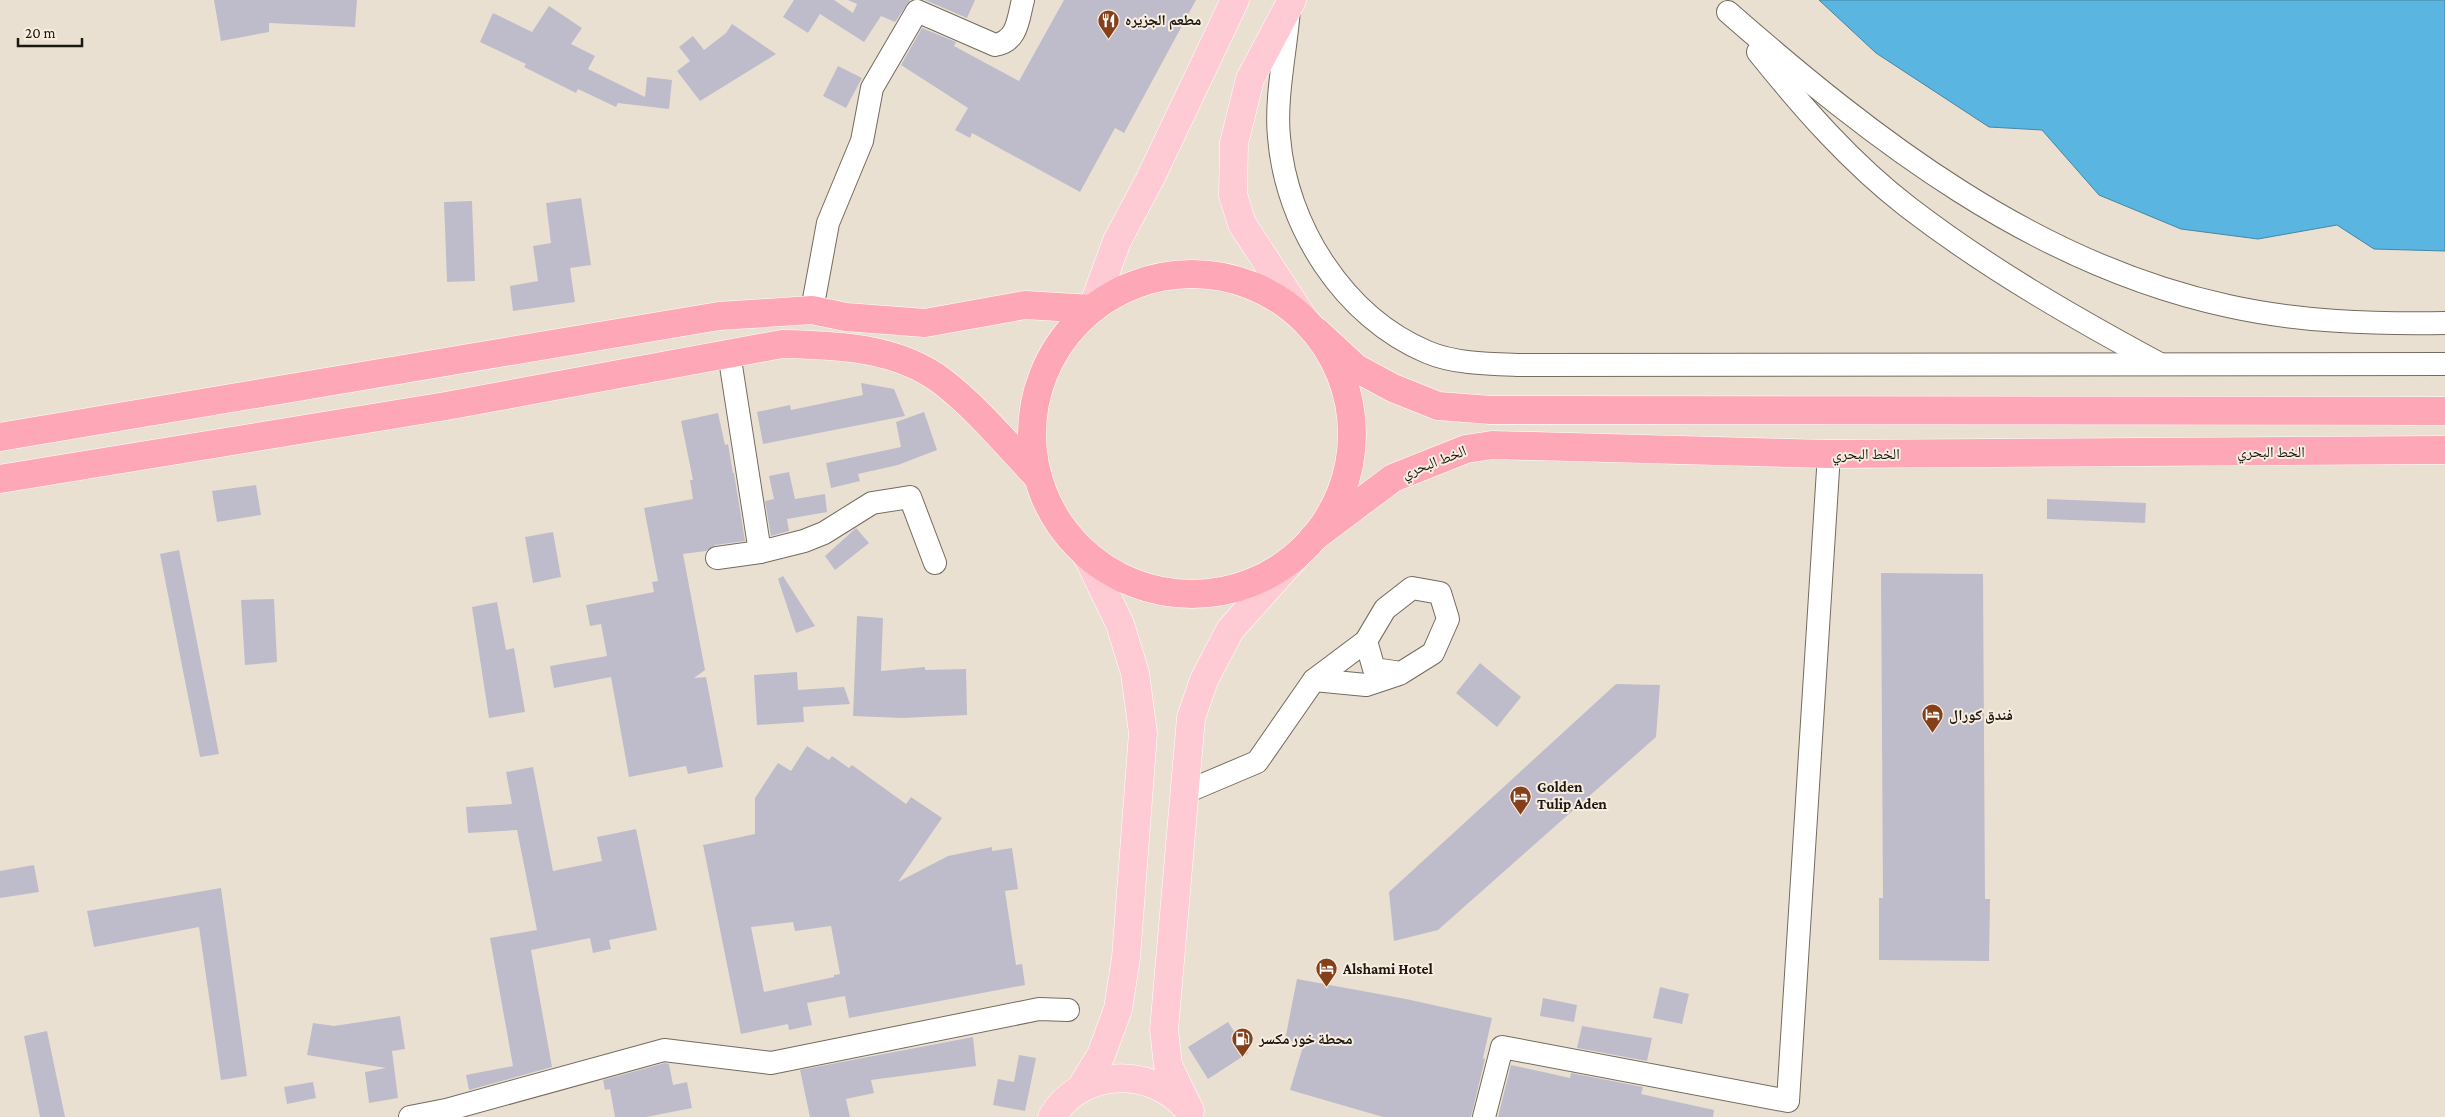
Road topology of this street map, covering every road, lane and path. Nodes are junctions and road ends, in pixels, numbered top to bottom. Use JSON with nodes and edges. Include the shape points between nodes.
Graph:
{"nodes":[{"id":1,"x":1023,"y":0,"type":"edge"},
{"id":2,"x":1235,"y":0,"type":"edge"},
{"id":3,"x":1291,"y":3,"type":"edge"},
{"id":4,"x":1723,"y":6,"type":"edge"},
{"id":5,"x":812,"y":310,"type":"junction"},
{"id":6,"x":1092,"y":310,"type":"junction"},
{"id":7,"x":1310,"y":324,"type":"junction"},
{"id":8,"x":2445,"y":324,"type":"edge"},
{"id":9,"x":729,"y":353,"type":"junction"},
{"id":10,"x":2161,"y":364,"type":"junction"},
{"id":11,"x":2445,"y":364,"type":"edge"},
{"id":12,"x":2445,"y":411,"type":"edge"},
{"id":13,"x":131,"y":414,"type":"junction"},
{"id":14,"x":0,"y":437,"type":"edge"},
{"id":15,"x":2445,"y":450,"type":"edge"},
{"id":16,"x":1829,"y":454,"type":"junction"},
{"id":17,"x":134,"y":456,"type":"junction"},
{"id":18,"x":1038,"y":477,"type":"junction"},
{"id":19,"x":0,"y":479,"type":"edge"},
{"id":20,"x":1305,"y":547,"type":"junction"},
{"id":21,"x":760,"y":552,"type":"junction"},
{"id":22,"x":1086,"y":554,"type":"junction"},
{"id":23,"x":717,"y":558,"type":"dead end"},
{"id":24,"x":935,"y":563,"type":"dead end"},
{"id":25,"x":1366,"y":641,"type":"junction"},
{"id":26,"x":1401,"y":673,"type":"junction"},
{"id":27,"x":1314,"y":680,"type":"junction"},
{"id":28,"x":1186,"y":792,"type":"junction"},
{"id":29,"x":1068,"y":1010,"type":"dead end"},
{"id":30,"x":1081,"y":1088,"type":"junction"},
{"id":31,"x":446,"y":1113,"type":"edge"},
{"id":32,"x":1194,"y":1115,"type":"edge"},
{"id":33,"x":410,"y":1117,"type":"edge"},
{"id":34,"x":1052,"y":1117,"type":"edge"},
{"id":35,"x":1484,"y":1117,"type":"edge"}],
"edges":[{"from":1,"to":5,"type":"street","via":[[1015,34],[1005,43],[995,45],[917,12],[872,88],[862,141],[828,223]]},
{"from":2,"to":6,"type":"main road","via":[[1117,241]]},
{"from":3,"to":7,"type":"main road","via":[[1250,80],[1234,143],[1233,195],[1242,224]]},
{"from":3,"to":10,"type":"street","via":[[1279,100],[1279,137],[1284,173],[1296,209],[1326,268],[1347,294],[1397,337],[1428,353],[1459,360],[1520,365]]},
{"from":4,"to":8,"type":"street","via":[[1827,96],[1970,199],[2010,223],[2094,264],[2182,295],[2274,315],[2367,324]]},
{"from":4,"to":10,"type":"street","via":[[1812,117],[1907,206],[1985,262],[2071,316]]},
{"from":5,"to":6,"type":"highway","via":[[925,323],[1025,305]]},
{"from":5,"to":13,"type":"highway","via":[[719,316]]},
{"from":6,"to":7,"type":"highway","via":[[1110,296],[1153,278],[1198,273],[1250,284],[1284,302]]},
{"from":6,"to":18,"type":"highway","via":[[1060,344],[1040,385],[1032,431]]},
{"from":7,"to":12,"type":"highway","via":[[1356,368],[1393,388],[1438,406],[1491,410]]},
{"from":7,"to":20,"type":"highway","via":[[1340,370],[1352,414],[1352,436],[1343,487],[1326,521]]},
{"from":9,"to":17,"type":"highway","via":[[446,406]]},
{"from":9,"to":18,"type":"highway","via":[[782,344],[826,345],[869,350],[915,365],[942,381]]},
{"from":9,"to":21,"type":"street"},
{"from":10,"to":11,"type":"street"},
{"from":13,"to":14,"type":"highway"},
{"from":13,"to":17,"type":"highway"},
{"from":15,"to":16,"type":"highway","name":"الخط البحري"},
{"from":16,"to":20,"type":"highway","name":"الخط البحري","via":[[1492,445],[1466,449],[1393,478]]},
{"from":16,"to":35,"type":"street","via":[[1788,1102],[1502,1047]]},
{"from":17,"to":19,"type":"highway"},
{"from":18,"to":22,"type":"highway","name":"الخط البحري","via":[[1056,519]]},
{"from":20,"to":22,"type":"highway","name":"الخط البحري","via":[[1278,568],[1251,582],[1214,593],[1191,594],[1146,588],[1118,576]]},
{"from":20,"to":28,"type":"main road","via":[[1230,630],[1204,680],[1191,718]]},
{"from":21,"to":23,"type":"street"},
{"from":21,"to":24,"type":"street","via":[[824,533],[872,503],[910,497]]},
{"from":22,"to":30,"type":"main road","via":[[1120,624],[1135,673],[1143,733],[1126,950],[1118,1009],[1101,1054]]},
{"from":25,"to":26,"type":"street","via":[[1374,669]]},
{"from":25,"to":26,"type":"street","via":[[1385,608],[1412,588],[1440,593],[1448,619],[1433,653]]},
{"from":25,"to":27,"type":"street"},
{"from":26,"to":27,"type":"street","via":[[1366,685]]},
{"from":27,"to":28,"type":"street","via":[[1257,762]]},
{"from":28,"to":32,"type":"main road","via":[[1164,1030],[1168,1065]]},
{"from":29,"to":31,"type":"street","via":[[1039,1009],[771,1063],[664,1050]]},
{"from":30,"to":32,"type":"main road","via":[[1114,1078],[1149,1081],[1165,1088]]},
{"from":30,"to":34,"type":"main road","via":[[1067,1098]]},
{"from":31,"to":33,"type":"street"}]}
